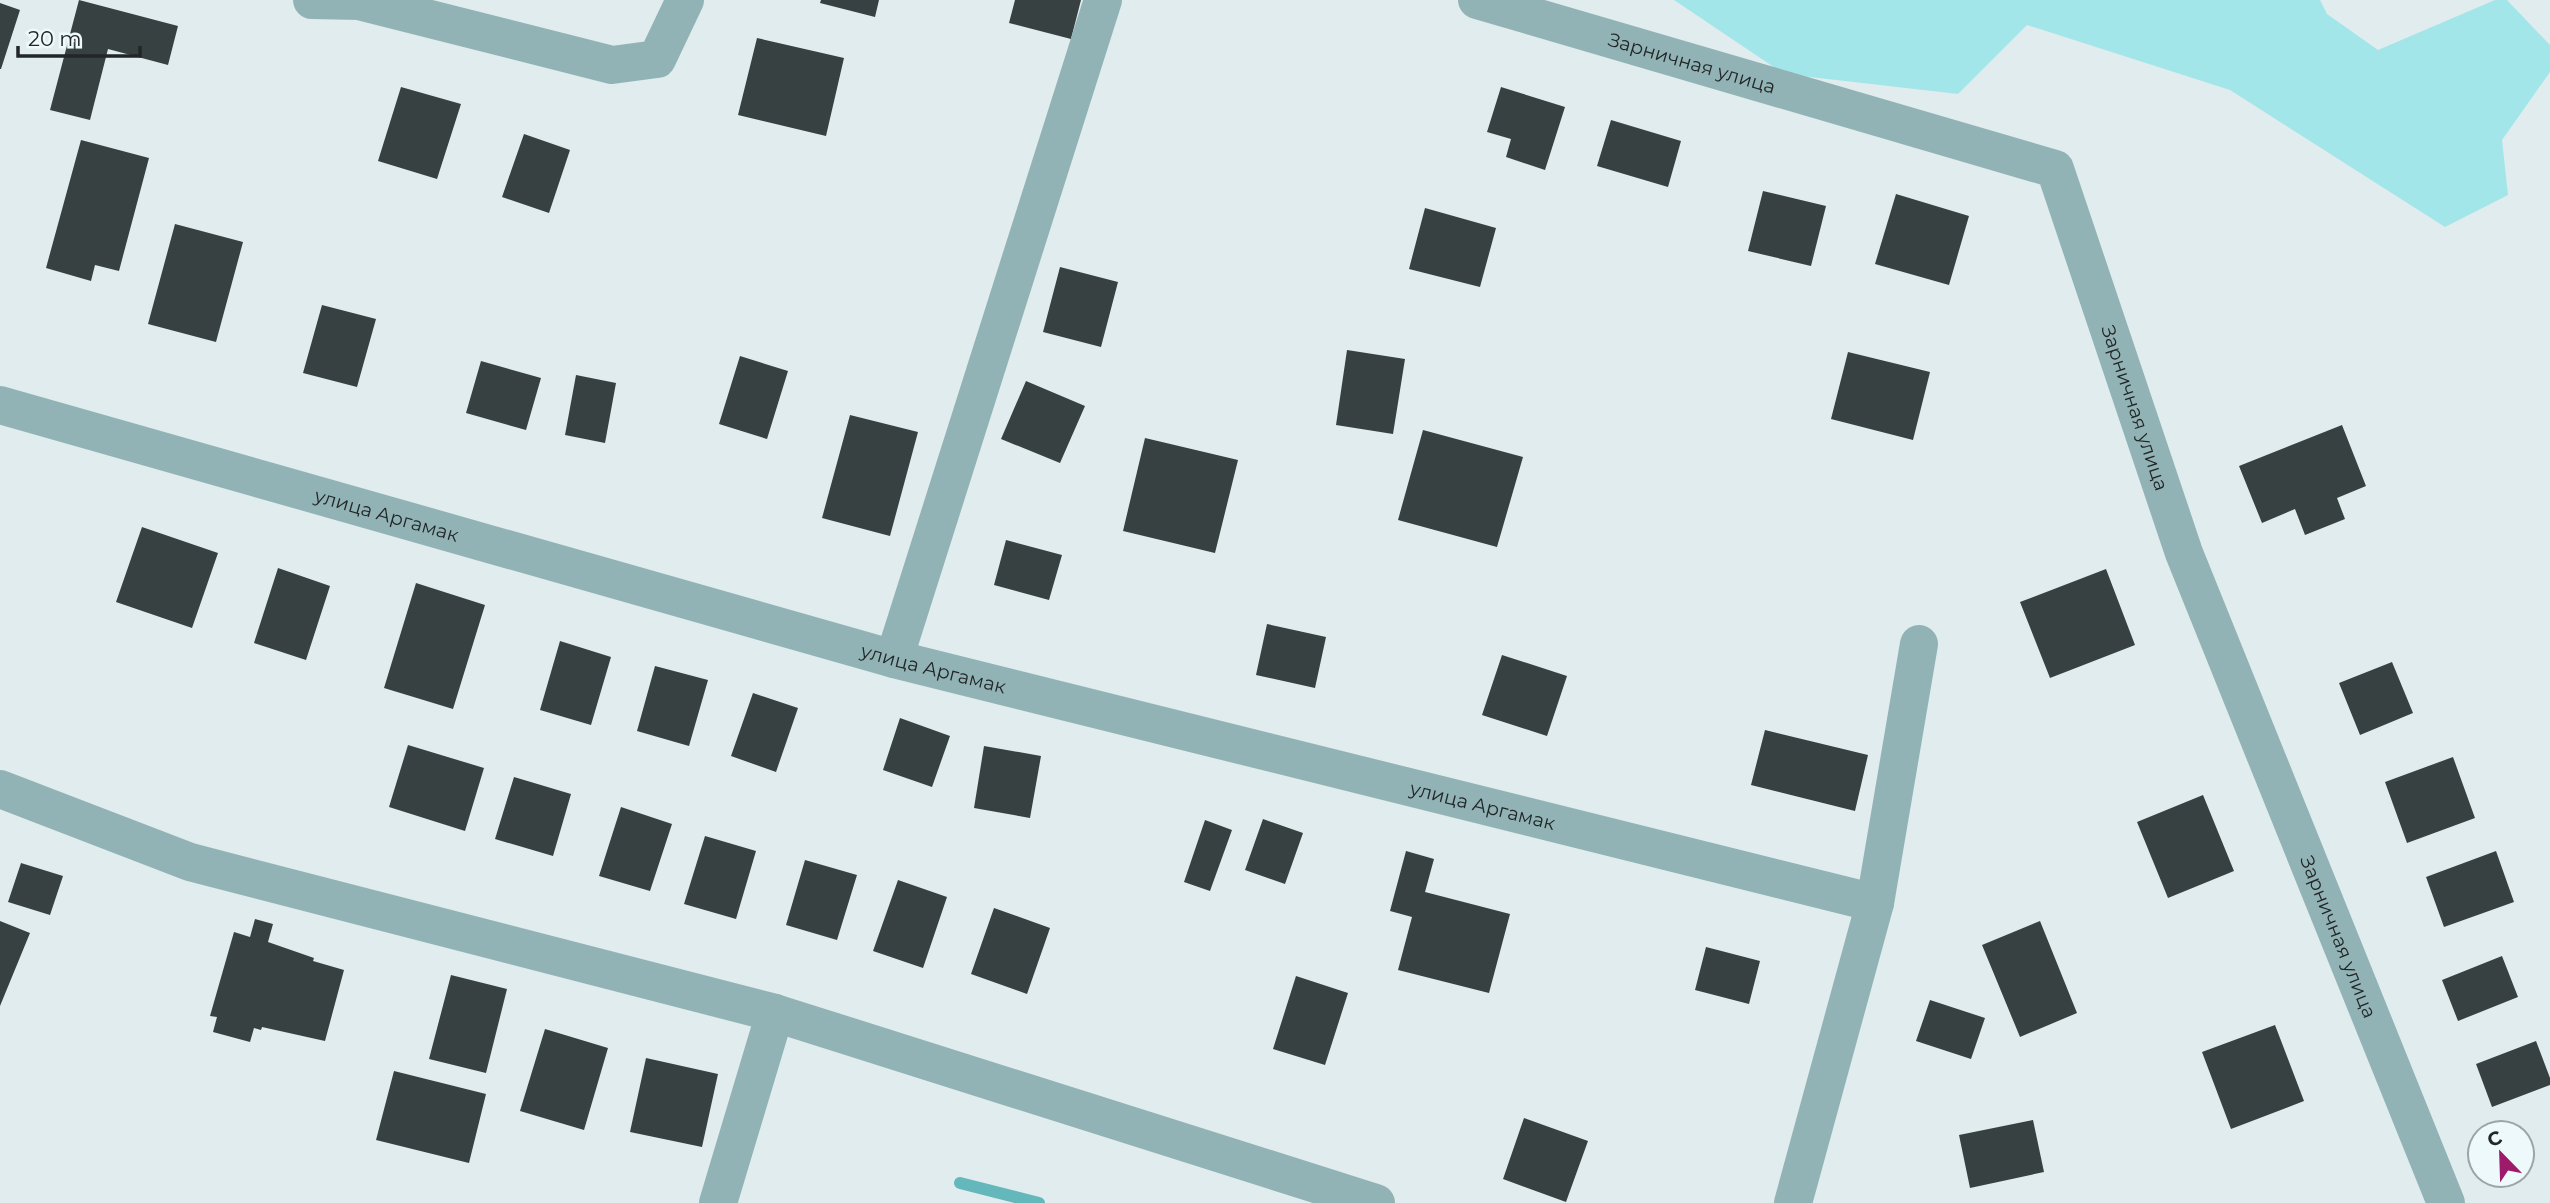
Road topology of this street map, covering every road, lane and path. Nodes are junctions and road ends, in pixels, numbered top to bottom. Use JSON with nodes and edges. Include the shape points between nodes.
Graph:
{"nodes":[{"id":1,"x":312,"y":0,"type":"edge"},
{"id":2,"x":684,"y":0,"type":"edge"},
{"id":3,"x":1103,"y":0,"type":"edge"},
{"id":4,"x":1476,"y":0,"type":"edge"},
{"id":5,"x":0,"y":405,"type":"edge"},
{"id":6,"x":1919,"y":644,"type":"dead end"},
{"id":7,"x":894,"y":659,"type":"junction"},
{"id":8,"x":0,"y":789,"type":"edge"},
{"id":9,"x":1875,"y":903,"type":"junction"},
{"id":10,"x":775,"y":1013,"type":"junction"},
{"id":11,"x":718,"y":1203,"type":"edge"},
{"id":12,"x":1376,"y":1203,"type":"edge"},
{"id":13,"x":1793,"y":1203,"type":"edge"},
{"id":14,"x":2446,"y":1203,"type":"edge"}],
"edges":[{"from":1,"to":2,"type":"street","via":[[359,1],[612,65],[657,59]]},
{"from":3,"to":7,"type":"street"},
{"from":4,"to":14,"type":"street","name":"Зарничная улица","via":[[2055,169],[2184,553]]},
{"from":5,"to":7,"type":"street","name":"улица Аргамак"},
{"from":6,"to":9,"type":"street"},
{"from":7,"to":9,"type":"street","name":"улица Аргамак"},
{"from":8,"to":10,"type":"street","via":[[190,862]]},
{"from":9,"to":13,"type":"street"},
{"from":10,"to":11,"type":"street"},
{"from":10,"to":12,"type":"street"}]}
